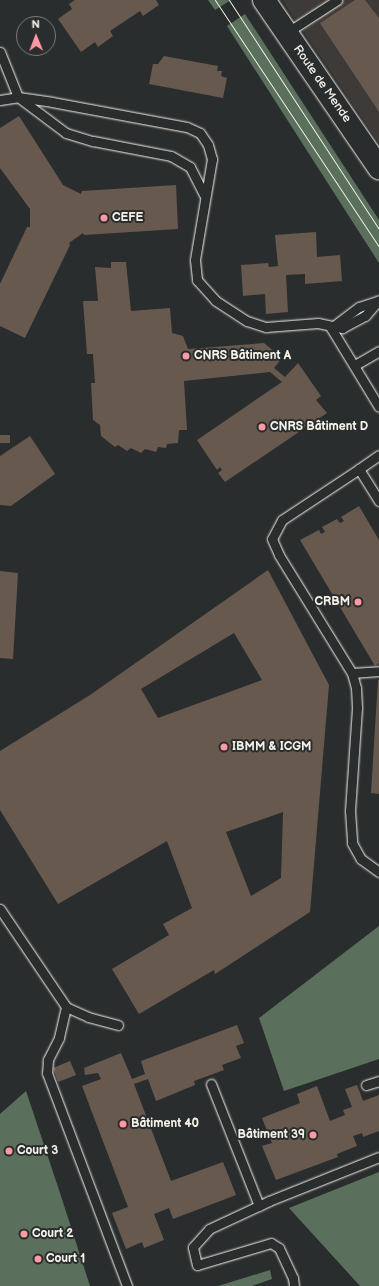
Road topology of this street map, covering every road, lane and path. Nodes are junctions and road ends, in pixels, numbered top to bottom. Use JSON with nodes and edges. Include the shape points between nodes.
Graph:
{"nodes":[{"id":1,"x":264,"y":0,"type":"edge"},
{"id":2,"x":337,"y":0,"type":"edge"},
{"id":3,"x":286,"y":33,"type":"junction"},
{"id":4,"x":0,"y":52,"type":"edge"},
{"id":5,"x":18,"y":97,"type":"junction"},
{"id":6,"x":0,"y":100,"type":"edge"},
{"id":7,"x":379,"y":168,"type":"edge"},
{"id":8,"x":204,"y":195,"type":"junction"},
{"id":9,"x":379,"y":300,"type":"edge"},
{"id":10,"x":331,"y":328,"type":"junction"},
{"id":11,"x":379,"y":351,"type":"edge"},
{"id":12,"x":355,"y":366,"type":"junction"},
{"id":13,"x":379,"y":407,"type":"edge"},
{"id":14,"x":379,"y":455,"type":"edge"},
{"id":15,"x":359,"y":468,"type":"junction"},
{"id":16,"x":379,"y":501,"type":"edge"},
{"id":17,"x":379,"y":670,"type":"edge"},
{"id":18,"x":352,"y":673,"type":"junction"},
{"id":19,"x":379,"y":872,"type":"edge"},
{"id":20,"x":0,"y":909,"type":"edge"},
{"id":21,"x":66,"y":1007,"type":"junction"},
{"id":22,"x":118,"y":1025,"type":"dead end"},
{"id":23,"x":379,"y":1081,"type":"edge"},
{"id":24,"x":211,"y":1084,"type":"dead end"},
{"id":25,"x":366,"y":1086,"type":"dead end"},
{"id":26,"x":379,"y":1157,"type":"edge"},
{"id":27,"x":259,"y":1206,"type":"junction"},
{"id":28,"x":127,"y":1286,"type":"edge"},
{"id":29,"x":294,"y":1286,"type":"edge"}],
"edges":[{"from":1,"to":3,"type":"main road","name":"Route de Mende"},
{"from":2,"to":3,"type":"lane"},
{"from":3,"to":7,"type":"main road","name":"Route de Mende"},
{"from":4,"to":5,"type":"lane"},
{"from":5,"to":6,"type":"lane"},
{"from":5,"to":8,"type":"lane","via":[[66,133],[93,141],[171,156],[190,167]]},
{"from":5,"to":8,"type":"lane","via":[[186,127],[200,133],[208,144],[212,159],[211,175]]},
{"from":8,"to":10,"type":"lane","via":[[195,260],[197,280],[202,289],[257,326],[318,323]]},
{"from":9,"to":10,"type":"lane","via":[[359,307]]},
{"from":10,"to":12,"type":"lane"},
{"from":11,"to":12,"type":"lane"},
{"from":12,"to":13,"type":"lane"},
{"from":14,"to":15,"type":"lane"},
{"from":15,"to":16,"type":"lane"},
{"from":15,"to":18,"type":"lane","via":[[282,520],[272,539],[279,555]]},
{"from":17,"to":18,"type":"lane"},
{"from":18,"to":19,"type":"lane","via":[[357,708],[350,811],[352,843],[361,859]]},
{"from":20,"to":21,"type":"lane"},
{"from":21,"to":22,"type":"lane","via":[[88,1017]]},
{"from":21,"to":28,"type":"lane","via":[[59,1038],[48,1060],[47,1073]]},
{"from":23,"to":25,"type":"lane"},
{"from":24,"to":27,"type":"lane"},
{"from":26,"to":27,"type":"lane"},
{"from":27,"to":29,"type":"lane","via":[[209,1229],[193,1247],[197,1264],[271,1243],[279,1248],[294,1278]]}]}
